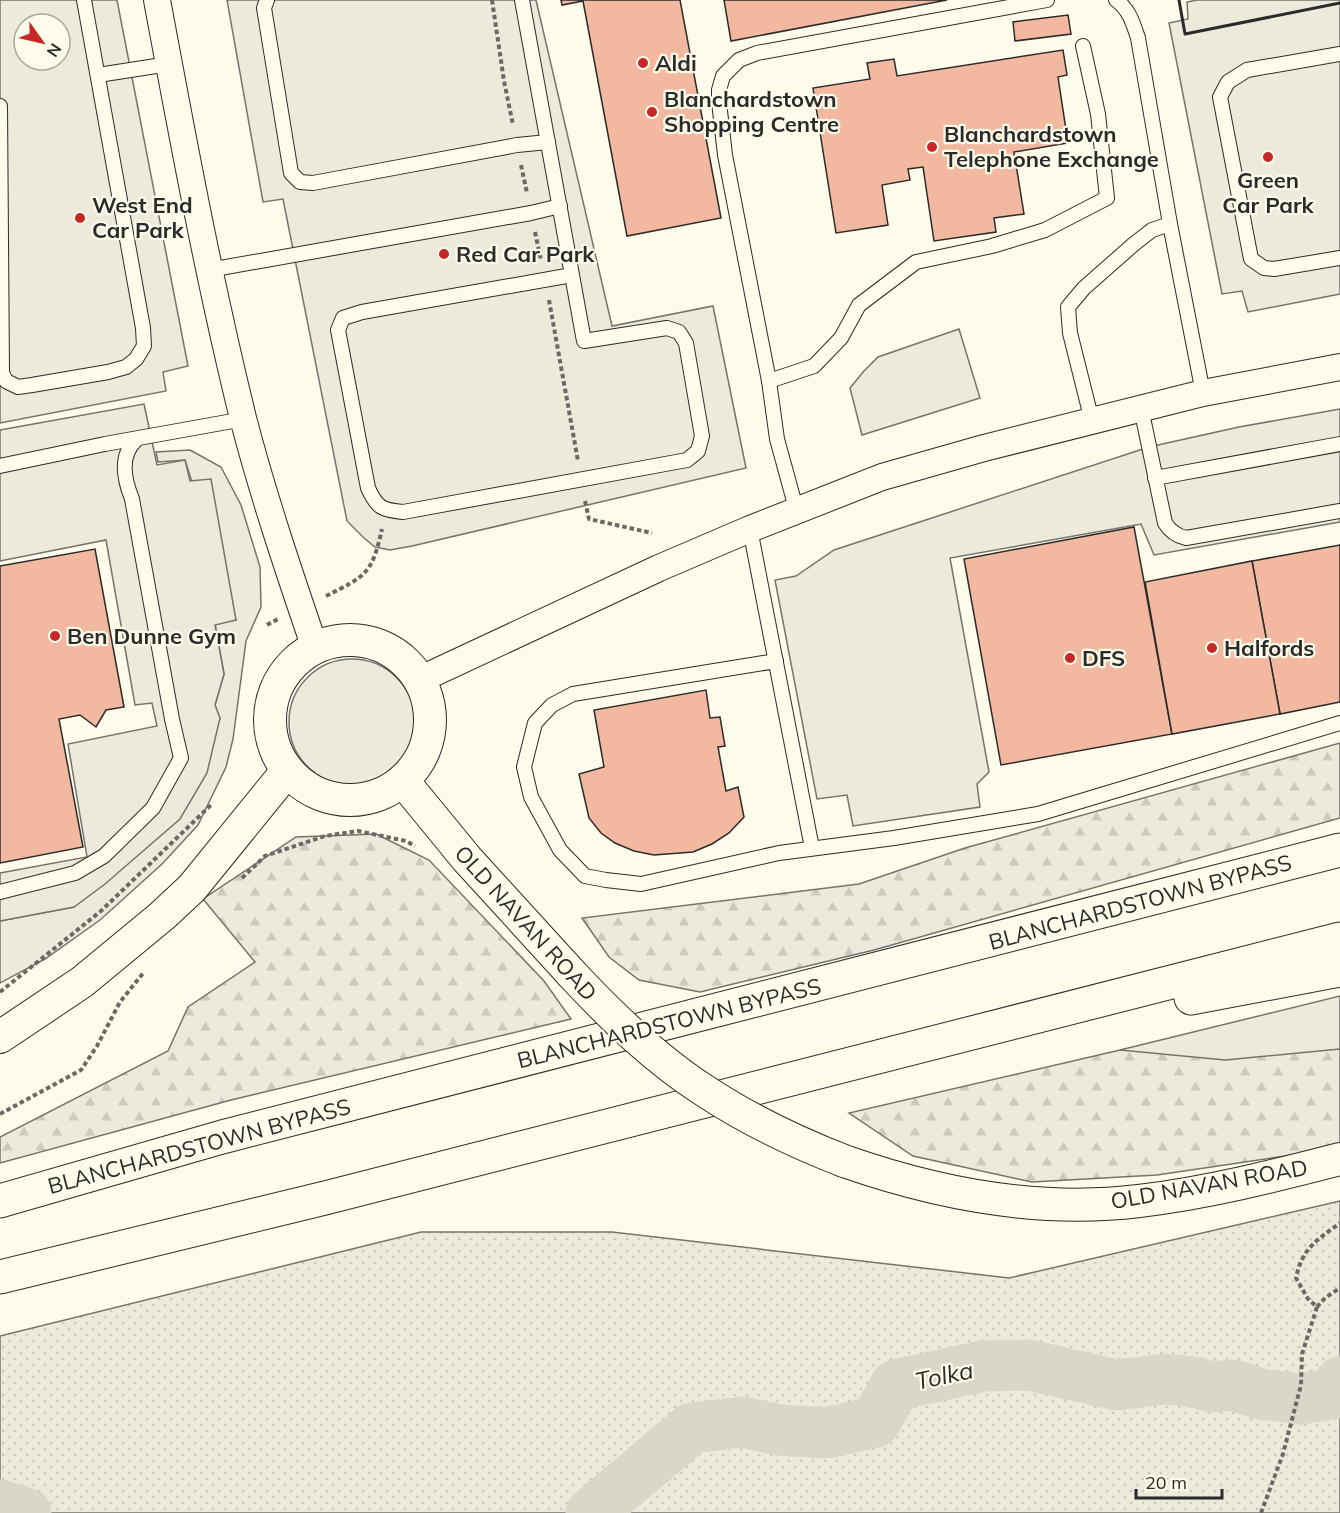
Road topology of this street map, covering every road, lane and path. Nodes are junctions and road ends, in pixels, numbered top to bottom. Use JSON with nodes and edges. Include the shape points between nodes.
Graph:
{"nodes":[{"id":1,"x":84,"y":0,"type":"edge"},
{"id":2,"x":157,"y":0,"type":"edge"},
{"id":3,"x":267,"y":0,"type":"edge"},
{"id":4,"x":522,"y":0,"type":"edge"},
{"id":5,"x":1047,"y":0,"type":"edge"},
{"id":6,"x":1116,"y":0,"type":"edge"},
{"id":7,"x":1083,"y":46,"type":"dead end"},
{"id":8,"x":1340,"y":54,"type":"edge"},
{"id":9,"x":169,"y":64,"type":"junction"},
{"id":10,"x":98,"y":75,"type":"junction"},
{"id":11,"x":0,"y":106,"type":"edge"},
{"id":12,"x":548,"y":142,"type":"junction"},
{"id":13,"x":560,"y":206,"type":"junction"},
{"id":14,"x":1170,"y":224,"type":"junction"},
{"id":15,"x":1340,"y":258,"type":"edge"},
{"id":16,"x":209,"y":270,"type":"junction"},
{"id":17,"x":572,"y":275,"type":"junction"},
{"id":18,"x":1340,"y":367,"type":"edge"},
{"id":19,"x":769,"y":381,"type":"junction"},
{"id":20,"x":1203,"y":393,"type":"junction"},
{"id":21,"x":1141,"y":408,"type":"junction"},
{"id":22,"x":244,"y":419,"type":"junction"},
{"id":23,"x":1092,"y":421,"type":"junction"},
{"id":24,"x":136,"y":440,"type":"junction"},
{"id":25,"x":1340,"y":444,"type":"edge"},
{"id":26,"x":0,"y":466,"type":"edge"},
{"id":27,"x":1155,"y":478,"type":"junction"},
{"id":28,"x":1340,"y":510,"type":"edge"},
{"id":29,"x":387,"y":511,"type":"junction"},
{"id":30,"x":797,"y":512,"type":"junction"},
{"id":31,"x":750,"y":529,"type":"junction"},
{"id":32,"x":302,"y":609,"type":"junction"},
{"id":33,"x":267,"y":625,"type":"dead end"},
{"id":34,"x":315,"y":648,"type":"junction"},
{"id":35,"x":776,"y":661,"type":"junction"},
{"id":36,"x":419,"y":680,"type":"junction"},
{"id":37,"x":1340,"y":723,"type":"edge"},
{"id":38,"x":287,"y":771,"type":"junction"},
{"id":39,"x":403,"y":781,"type":"junction"},
{"id":40,"x":212,"y":804,"type":"dead end"},
{"id":41,"x":416,"y":847,"type":"dead end"},
{"id":42,"x":812,"y":848,"type":"junction"},
{"id":43,"x":1331,"y":852,"type":"edge"},
{"id":44,"x":234,"y":885,"type":"dead end"},
{"id":45,"x":0,"y":892,"type":"edge"},
{"id":46,"x":1340,"y":939,"type":"edge"},
{"id":47,"x":146,"y":970,"type":"dead end"},
{"id":48,"x":1340,"y":970,"type":"edge"},
{"id":49,"x":0,"y":992,"type":"edge"},
{"id":50,"x":0,"y":1037,"type":"edge"},
{"id":51,"x":0,"y":1114,"type":"edge"},
{"id":52,"x":1340,"y":1159,"type":"edge"},
{"id":53,"x":325,"y":1197,"type":"junction"},
{"id":54,"x":0,"y":1201,"type":"edge"},
{"id":55,"x":1340,"y":1223,"type":"edge"},
{"id":56,"x":0,"y":1276,"type":"edge"},
{"id":57,"x":1340,"y":1288,"type":"edge"},
{"id":58,"x":1317,"y":1307,"type":"junction"},
{"id":59,"x":1261,"y":1513,"type":"edge"}],
"edges":[{"from":1,"to":10,"type":"lane"},
{"from":2,"to":9,"type":"street"},
{"from":3,"to":12,"type":"lane","via":[[264,8],[291,173],[300,182],[313,183]]},
{"from":4,"to":12,"type":"lane"},
{"from":5,"to":19,"type":"lane","via":[[757,52],[739,60],[723,76],[719,102],[725,155]]},
{"from":6,"to":14,"type":"lane","via":[[1132,19],[1138,38]]},
{"from":7,"to":19,"type":"lane","via":[[1098,114],[1107,198],[1045,230],[916,262],[859,305],[841,338],[814,366]]},
{"from":8,"to":15,"type":"lane","via":[[1248,70],[1228,82],[1220,97],[1251,260],[1274,270]]},
{"from":9,"to":10,"type":"lane"},
{"from":9,"to":16,"type":"street"},
{"from":10,"to":11,"type":"lane","via":[[144,328],[144,346],[126,367],[18,387],[6,381],[2,373]]},
{"from":12,"to":13,"type":"lane"},
{"from":13,"to":16,"type":"lane"},
{"from":13,"to":17,"type":"lane"},
{"from":14,"to":20,"type":"lane"},
{"from":14,"to":23,"type":"lane","via":[[1152,230],[1134,244],[1068,307],[1070,333]]},
{"from":16,"to":22,"type":"street"},
{"from":17,"to":29,"type":"lane","via":[[343,318],[338,330],[368,488],[378,506]]},
{"from":17,"to":29,"type":"lane","via":[[584,341],[667,328],[679,332],[686,343],[702,436],[698,451],[687,460],[403,512]]},
{"from":18,"to":20,"type":"street"},
{"from":19,"to":30,"type":"lane","via":[[777,439]]},
{"from":20,"to":21,"type":"street"},
{"from":21,"to":23,"type":"street"},
{"from":21,"to":27,"type":"lane"},
{"from":22,"to":24,"type":"lane"},
{"from":22,"to":32,"type":"street"},
{"from":23,"to":30,"type":"street","via":[[882,477]]},
{"from":24,"to":26,"type":"lane"},
{"from":24,"to":45,"type":"lane","via":[[129,447],[124,464],[126,485],[132,499],[181,758],[153,808],[104,855],[75,873]]},
{"from":25,"to":27,"type":"lane"},
{"from":27,"to":28,"type":"lane","via":[[1165,523],[1186,538]]},
{"from":29,"to":32,"type":"path","via":[[374,561],[358,580]]},
{"from":30,"to":31,"type":"street"},
{"from":31,"to":35,"type":"lane"},
{"from":31,"to":36,"type":"street"},
{"from":32,"to":33,"type":"path"},
{"from":32,"to":34,"type":"street"},
{"from":34,"to":36,"type":"street","via":[[342,640],[370,642],[396,654]]},
{"from":34,"to":38,"type":"street","via":[[288,668],[275,689],[269,713],[271,737]]},
{"from":35,"to":42,"type":"lane"},
{"from":35,"to":42,"type":"lane","via":[[573,694],[552,705],[535,723],[524,767],[531,797],[560,850],[585,876],[641,884]]},
{"from":36,"to":39,"type":"street","via":[[429,708],[430,730],[422,757]]},
{"from":37,"to":42,"type":"lane","via":[[1038,814]]},
{"from":38,"to":39,"type":"street","via":[[312,792],[342,801],[381,795]]},
{"from":38,"to":50,"type":"street","via":[[192,888],[162,916],[82,982]]},
{"from":39,"to":52,"type":"street","name":"OLD NAVAN ROAD","bridge":true,"via":[[467,859],[571,973],[649,1049],[704,1090],[795,1142],[933,1188],[994,1198],[1089,1204],[1140,1201]]},
{"from":40,"to":49,"type":"path","via":[[101,911]]},
{"from":41,"to":44,"type":"path","via":[[406,841],[358,831],[325,836],[265,856]]},
{"from":43,"to":54,"type":"highway","name":"BLANCHARDSTOWN BYPASS","via":[[222,1137]]},
{"from":46,"to":53,"type":"highway"},
{"from":47,"to":51,"type":"path","via":[[120,1002],[81,1070]]},
{"from":48,"to":53,"type":"highway","via":[[1112,1013],[634,1133]]},
{"from":53,"to":56,"type":"highway"},
{"from":55,"to":58,"type":"path","via":[[1312,1243],[1299,1263],[1296,1278]]},
{"from":57,"to":58,"type":"path"},
{"from":58,"to":59,"type":"path","via":[[1302,1354],[1302,1384],[1283,1454]]}]}
